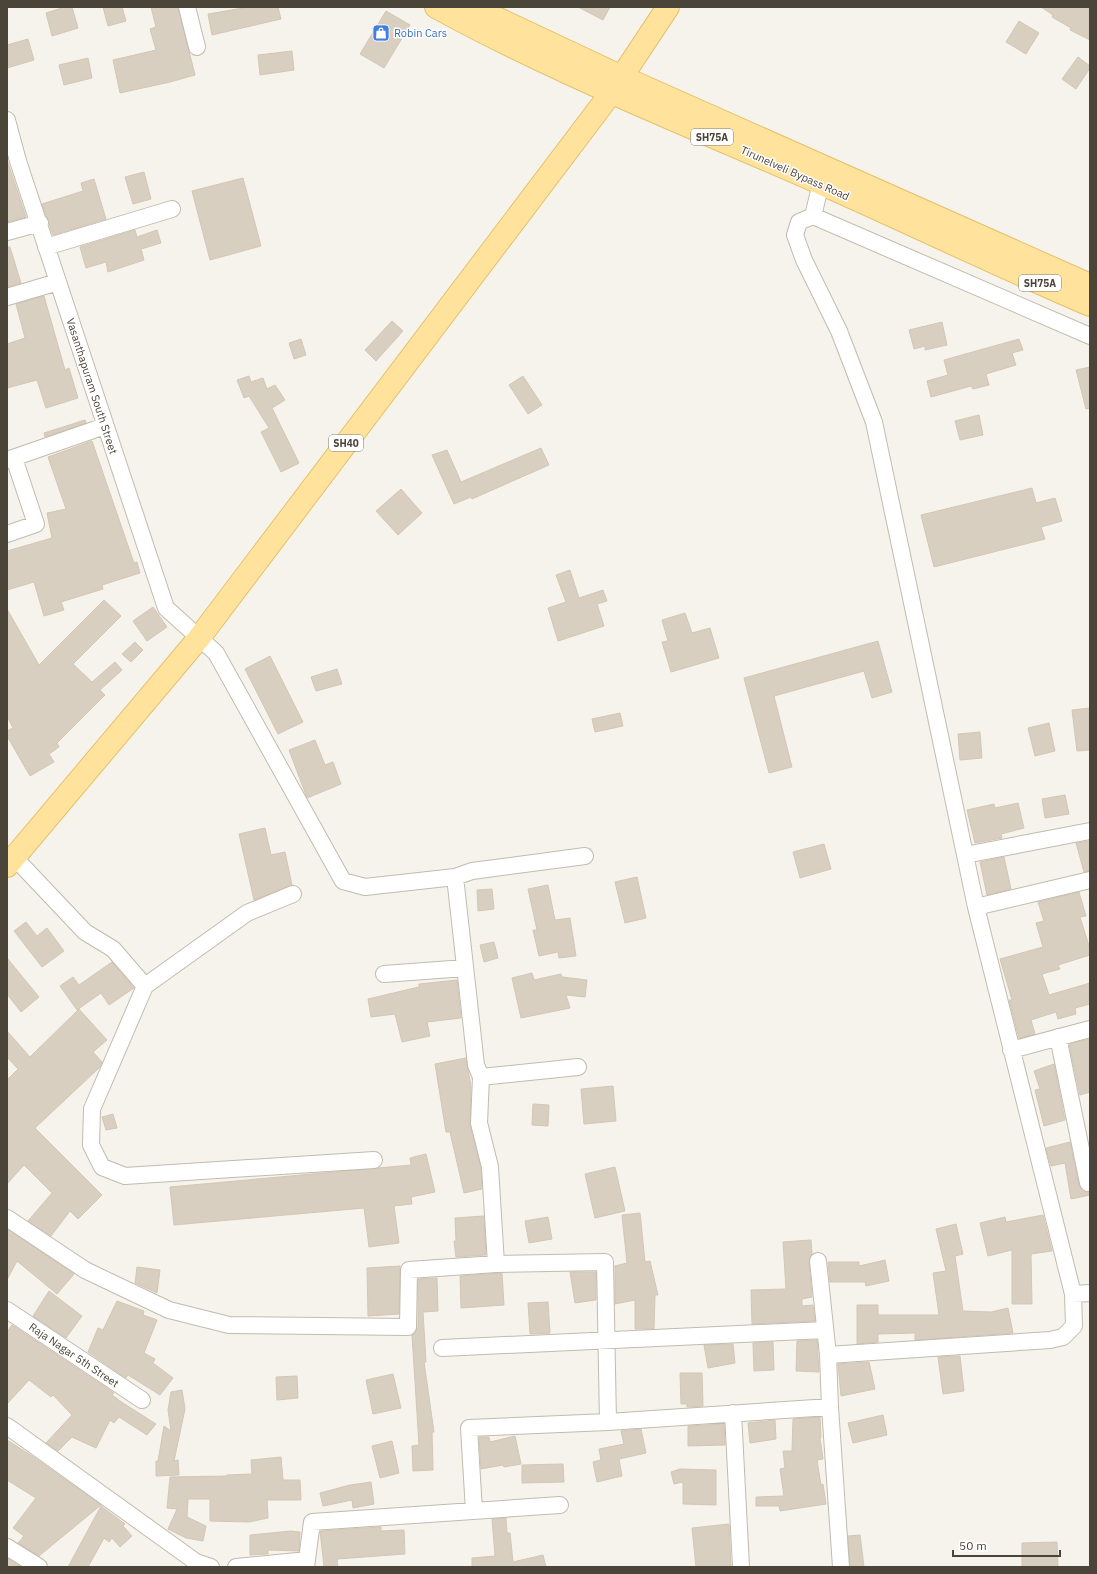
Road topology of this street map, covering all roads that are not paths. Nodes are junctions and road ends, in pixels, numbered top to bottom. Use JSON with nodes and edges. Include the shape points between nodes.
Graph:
{"nodes":[{"id":1,"x":187,"y":7,"type":"edge"},
{"id":2,"x":436,"y":7,"type":"edge"},
{"id":3,"x":473,"y":7,"type":"edge"},
{"id":4,"x":668,"y":7,"type":"edge"},
{"id":5,"x":197,"y":47,"type":"dead end"},
{"id":6,"x":616,"y":85,"type":"junction"},
{"id":7,"x":7,"y":120,"type":"edge"},
{"id":8,"x":12,"y":163,"type":"edge"},
{"id":9,"x":820,"y":183,"type":"junction"},
{"id":10,"x":172,"y":209,"type":"dead end"},
{"id":11,"x":813,"y":216,"type":"junction"},
{"id":12,"x":40,"y":223,"type":"junction"},
{"id":13,"x":7,"y":232,"type":"edge"},
{"id":14,"x":46,"y":247,"type":"junction"},
{"id":15,"x":58,"y":282,"type":"junction"},
{"id":16,"x":1090,"y":285,"type":"edge"},
{"id":17,"x":7,"y":296,"type":"edge"},
{"id":18,"x":1090,"y":305,"type":"edge"},
{"id":19,"x":1090,"y":336,"type":"edge"},
{"id":20,"x":105,"y":426,"type":"junction"},
{"id":21,"x":11,"y":459,"type":"edge"},
{"id":22,"x":7,"y":534,"type":"edge"},
{"id":23,"x":199,"y":638,"type":"junction"},
{"id":24,"x":1090,"y":831,"type":"edge"},
{"id":25,"x":585,"y":856,"type":"dead end"},
{"id":26,"x":964,"y":856,"type":"junction"},
{"id":27,"x":10,"y":861,"type":"edge"},
{"id":28,"x":455,"y":877,"type":"junction"},
{"id":29,"x":1090,"y":880,"type":"edge"},
{"id":30,"x":293,"y":894,"type":"dead end"},
{"id":31,"x":976,"y":907,"type":"junction"},
{"id":32,"x":465,"y":968,"type":"junction"},
{"id":33,"x":384,"y":974,"type":"dead end"},
{"id":34,"x":144,"y":986,"type":"junction"},
{"id":35,"x":1090,"y":1029,"type":"edge"},
{"id":36,"x":1058,"y":1037,"type":"junction"},
{"id":37,"x":1011,"y":1050,"type":"junction"},
{"id":38,"x":578,"y":1067,"type":"dead end"},
{"id":39,"x":481,"y":1076,"type":"junction"},
{"id":40,"x":374,"y":1160,"type":"dead end"},
{"id":41,"x":1088,"y":1183,"type":"dead end"},
{"id":42,"x":7,"y":1218,"type":"edge"},
{"id":43,"x":818,"y":1261,"type":"dead end"},
{"id":44,"x":496,"y":1264,"type":"junction"},
{"id":45,"x":1090,"y":1293,"type":"edge"},
{"id":46,"x":1073,"y":1294,"type":"junction"},
{"id":47,"x":7,"y":1310,"type":"edge"},
{"id":48,"x":825,"y":1330,"type":"junction"},
{"id":49,"x":605,"y":1341,"type":"junction"},
{"id":50,"x":442,"y":1348,"type":"dead end"},
{"id":51,"x":828,"y":1355,"type":"junction"},
{"id":52,"x":142,"y":1400,"type":"dead end"},
{"id":53,"x":830,"y":1408,"type":"junction"},
{"id":54,"x":733,"y":1413,"type":"junction"},
{"id":55,"x":608,"y":1422,"type":"junction"},
{"id":56,"x":7,"y":1426,"type":"edge"},
{"id":57,"x":560,"y":1505,"type":"dead end"},
{"id":58,"x":474,"y":1511,"type":"junction"},
{"id":59,"x":7,"y":1547,"type":"edge"},
{"id":60,"x":306,"y":1563,"type":"edge"},
{"id":61,"x":40,"y":1567,"type":"edge"},
{"id":62,"x":211,"y":1567,"type":"edge"},
{"id":63,"x":236,"y":1567,"type":"edge"},
{"id":64,"x":741,"y":1567,"type":"edge"},
{"id":65,"x":841,"y":1567,"type":"edge"}],
"edges":[{"from":1,"to":5,"type":"street"},
{"from":2,"to":6,"type":"main road","name":"Tirunelveli Bypass Road","number":"SH75A","via":[[494,39]]},
{"from":3,"to":6,"type":"main road"},
{"from":4,"to":6,"type":"main road","number":"SH40"},
{"from":6,"to":9,"type":"main road","name":"Tirunelveli Bypass Road","number":"SH75A"},
{"from":6,"to":16,"type":"main road","number":"SH75A"},
{"from":6,"to":23,"type":"main road","number":"SH40"},
{"from":7,"to":8,"type":"street","name":"Vasanthapuram South Street"},
{"from":8,"to":12,"type":"street","name":"Vasanthapuram South Street"},
{"from":9,"to":11,"type":"street"},
{"from":9,"to":18,"type":"main road","name":"Tirunelveli Bypass Road","number":"SH75A"},
{"from":10,"to":14,"type":"street"},
{"from":11,"to":19,"type":"street"},
{"from":11,"to":26,"type":"street","via":[[799,222],[795,235],[804,260],[839,331],[874,422]]},
{"from":12,"to":13,"type":"street"},
{"from":12,"to":14,"type":"street","name":"Vasanthapuram South Street"},
{"from":14,"to":15,"type":"street","name":"Vasanthapuram South Street"},
{"from":15,"to":17,"type":"street"},
{"from":15,"to":20,"type":"street","name":"Vasanthapuram South Street"},
{"from":20,"to":21,"type":"street"},
{"from":20,"to":23,"type":"street","name":"Vasanthapuram South Street","via":[[166,608]]},
{"from":21,"to":22,"type":"street","via":[[36,524]]},
{"from":23,"to":27,"type":"main road","number":"SH40"},
{"from":23,"to":28,"type":"street","name":"Vasanthapuram South Street","via":[[216,653],[343,881],[365,887]]},
{"from":24,"to":26,"type":"street"},
{"from":25,"to":28,"type":"street","name":"Vasanthapuram South Street","via":[[472,871]]},
{"from":26,"to":31,"type":"street"},
{"from":27,"to":34,"type":"street","via":[[85,932],[113,949]]},
{"from":28,"to":32,"type":"street"},
{"from":29,"to":31,"type":"street"},
{"from":30,"to":34,"type":"street","via":[[247,913]]},
{"from":31,"to":37,"type":"street"},
{"from":32,"to":33,"type":"street"},
{"from":32,"to":39,"type":"street","via":[[476,1065]]},
{"from":34,"to":40,"type":"street","via":[[92,1109],[91,1145],[102,1167],[125,1176]]},
{"from":35,"to":36,"type":"street"},
{"from":36,"to":37,"type":"street"},
{"from":36,"to":41,"type":"street"},
{"from":37,"to":46,"type":"street"},
{"from":38,"to":39,"type":"street"},
{"from":39,"to":44,"type":"street","via":[[479,1123],[490,1167]]},
{"from":42,"to":44,"type":"street","via":[[99,1277],[169,1310],[229,1325],[408,1327],[409,1270]]},
{"from":43,"to":48,"type":"street"},
{"from":44,"to":49,"type":"street","via":[[605,1262]]},
{"from":45,"to":46,"type":"street"},
{"from":46,"to":51,"type":"street","via":[[1074,1326],[1062,1337],[1050,1340]]},
{"from":47,"to":52,"type":"street","name":"Raja Nagar 5th Street"},
{"from":48,"to":49,"type":"street"},
{"from":48,"to":51,"type":"street"},
{"from":49,"to":50,"type":"street"},
{"from":49,"to":55,"type":"street"},
{"from":51,"to":53,"type":"street"},
{"from":53,"to":54,"type":"street"},
{"from":53,"to":65,"type":"street"},
{"from":54,"to":55,"type":"street"},
{"from":54,"to":64,"type":"street"},
{"from":55,"to":58,"type":"street","via":[[469,1428]]},
{"from":56,"to":62,"type":"street","via":[[196,1562]]},
{"from":57,"to":58,"type":"street"},
{"from":58,"to":60,"type":"street","via":[[312,1522]]},
{"from":59,"to":61,"type":"street"},
{"from":60,"to":63,"type":"street"}]}
